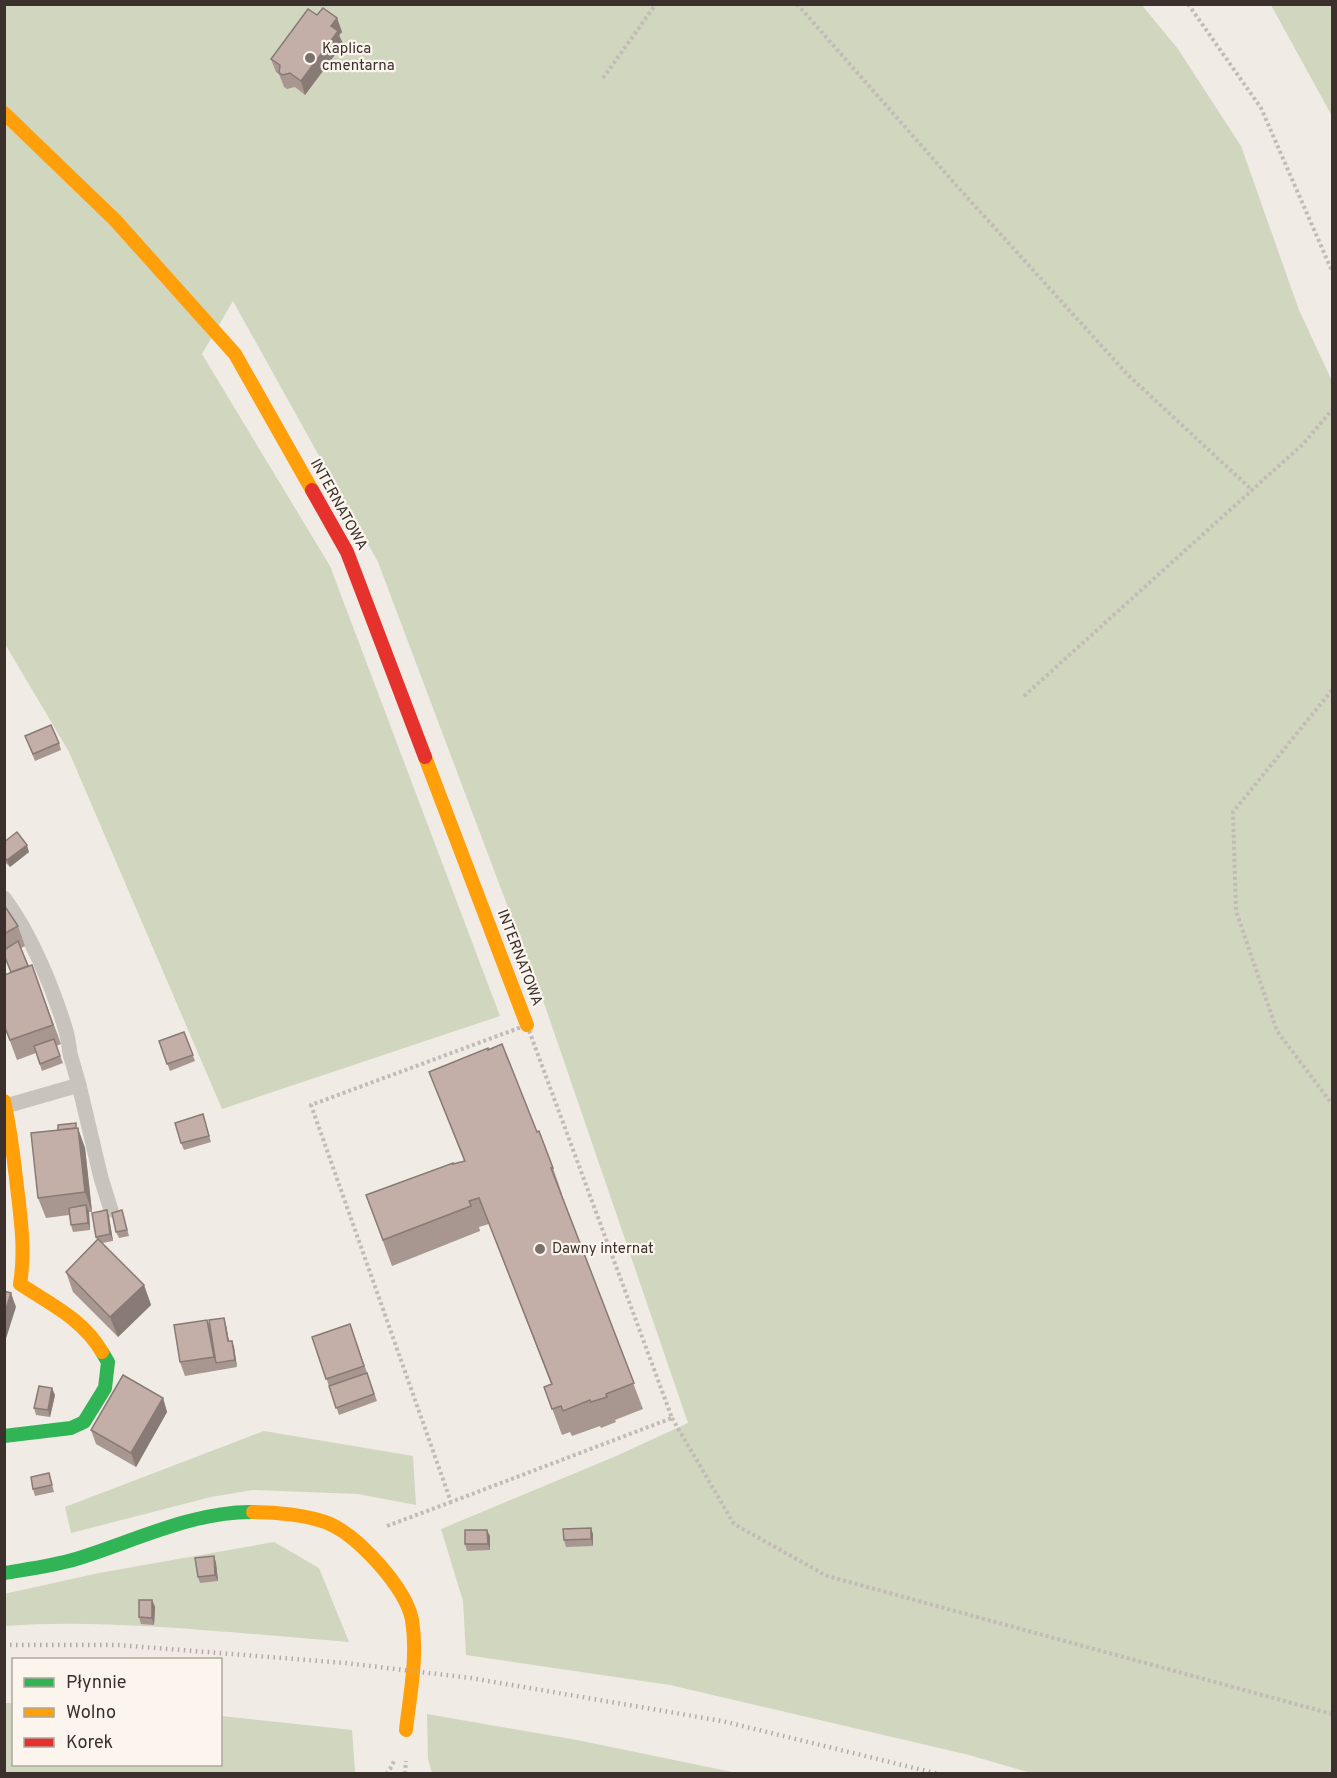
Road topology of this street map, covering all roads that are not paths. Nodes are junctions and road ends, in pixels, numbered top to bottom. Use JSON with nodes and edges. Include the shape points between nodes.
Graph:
{"nodes":[{"id":1,"x":4,"y":113,"type":"edge"},
{"id":2,"x":4,"y":898,"type":"edge"},
{"id":3,"x":527,"y":1025,"type":"road end"},
{"id":4,"x":79,"y":1085,"type":"junction"},
{"id":5,"x":5,"y":1104,"type":"edge"},
{"id":6,"x":111,"y":1210,"type":"dead end"},
{"id":7,"x":4,"y":1436,"type":"edge"},
{"id":8,"x":4,"y":1573,"type":"edge"},
{"id":9,"x":406,"y":1730,"type":"dead end"}],
"edges":[{"from":1,"to":3,"type":"street","name":"INTERNATOWA","via":[[115,220],[235,354],[347,552]]},
{"from":2,"to":4,"type":"lane","via":[[15,912],[54,997]]},
{"from":4,"to":5,"type":"lane"},
{"from":4,"to":6,"type":"lane"},
{"from":5,"to":7,"type":"street","via":[[21,1221],[20,1284],[79,1322],[108,1362],[105,1388],[84,1422],[72,1428]]},
{"from":8,"to":9,"type":"street","via":[[73,1560],[188,1522],[225,1514],[260,1510],[294,1514],[331,1525],[357,1543],[386,1572],[412,1618],[414,1637]]}]}
